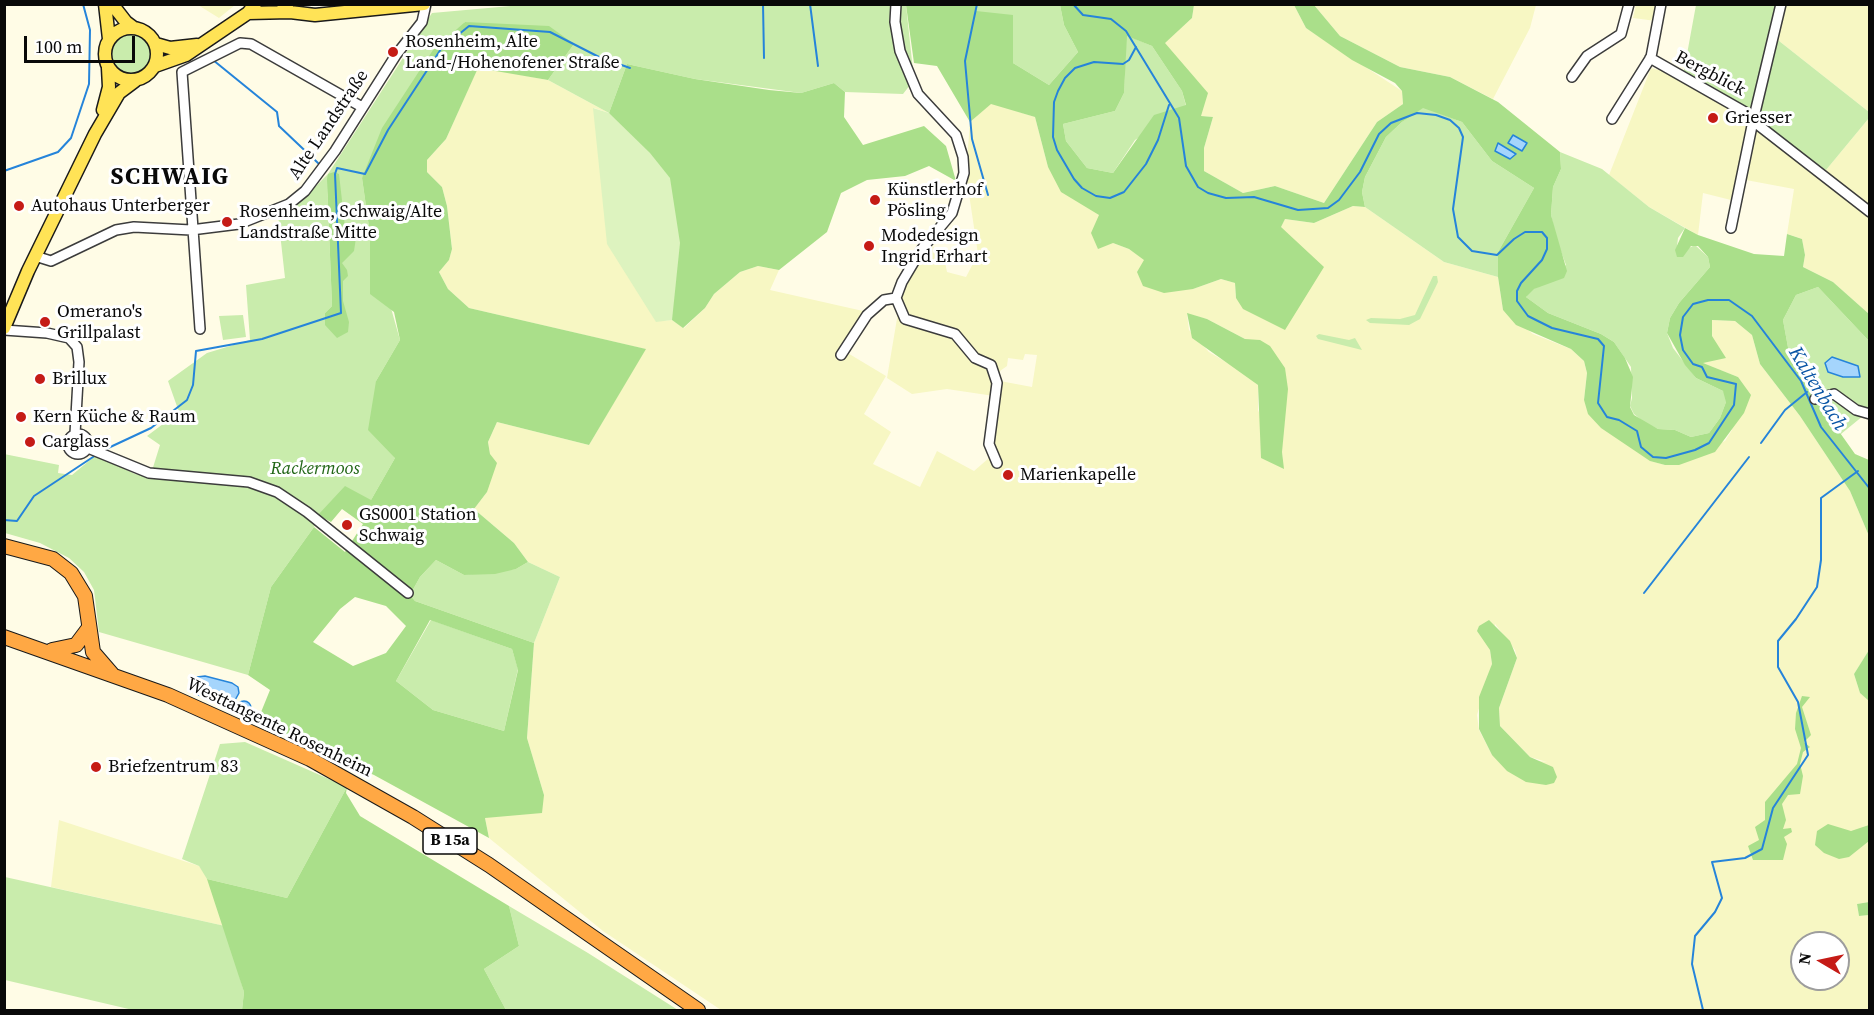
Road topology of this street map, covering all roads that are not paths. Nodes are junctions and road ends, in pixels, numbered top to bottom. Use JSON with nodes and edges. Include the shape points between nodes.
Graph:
{"nodes":[{"id":1,"x":105,"y":4,"type":"edge"},
{"id":2,"x":112,"y":4,"type":"edge"},
{"id":3,"x":425,"y":4,"type":"edge"},
{"id":4,"x":897,"y":4,"type":"edge"},
{"id":5,"x":1629,"y":4,"type":"edge"},
{"id":6,"x":1661,"y":4,"type":"edge"},
{"id":7,"x":1781,"y":4,"type":"edge"},
{"id":8,"x":286,"y":8,"type":"edge"},
{"id":9,"x":252,"y":9,"type":"edge"},
{"id":10,"x":134,"y":28,"type":"junction"},
{"id":11,"x":109,"y":39,"type":"junction"},
{"id":12,"x":156,"y":44,"type":"junction"},
{"id":13,"x":201,"y":44,"type":"junction"},
{"id":14,"x":1650,"y":58,"type":"junction"},
{"id":15,"x":155,"y":66,"type":"junction"},
{"id":16,"x":108,"y":68,"type":"junction"},
{"id":17,"x":1572,"y":77,"type":"dead end"},
{"id":18,"x":135,"y":81,"type":"junction"},
{"id":19,"x":362,"y":107,"type":"junction"},
{"id":20,"x":1612,"y":119,"type":"dead end"},
{"id":21,"x":1753,"y":121,"type":"junction"},
{"id":22,"x":95,"y":134,"type":"junction"},
{"id":23,"x":1869,"y":212,"type":"edge"},
{"id":24,"x":1731,"y":228,"type":"dead end"},
{"id":25,"x":191,"y":230,"type":"junction"},
{"id":26,"x":35,"y":256,"type":"junction"},
{"id":27,"x":896,"y":298,"type":"junction"},
{"id":28,"x":4,"y":329,"type":"edge"},
{"id":29,"x":200,"y":330,"type":"dead end"},
{"id":30,"x":841,"y":355,"type":"dead end"},
{"id":31,"x":1815,"y":399,"type":"dead end"},
{"id":32,"x":1869,"y":414,"type":"edge"},
{"id":33,"x":75,"y":434,"type":"junction"},
{"id":34,"x":88,"y":448,"type":"junction"},
{"id":35,"x":997,"y":463,"type":"dead end"},
{"id":36,"x":7,"y":547,"type":"edge"},
{"id":37,"x":408,"y":593,"type":"dead end"},
{"id":38,"x":88,"y":629,"type":"junction"},
{"id":39,"x":4,"y":637,"type":"edge"},
{"id":40,"x":47,"y":651,"type":"junction"},
{"id":41,"x":114,"y":675,"type":"junction"},
{"id":42,"x":698,"y":1011,"type":"edge"}],
"edges":[{"from":1,"to":11,"type":"main road"},
{"from":2,"to":10,"type":"main road"},
{"from":3,"to":8,"type":"main road","via":[[315,15]]},
{"from":3,"to":19,"type":"street","name":"Alte Landstraße","via":[[422,22]]},
{"from":4,"to":27,"type":"street","via":[[895,21],[900,51],[918,94],[956,135],[964,173],[952,213],[921,250]]},
{"from":5,"to":17,"type":"street","via":[[1621,34],[1587,56]]},
{"from":6,"to":14,"type":"street","name":"Bergblick"},
{"from":7,"to":21,"type":"street","name":"Bergblick"},
{"from":8,"to":9,"type":"main road"},
{"from":9,"to":13,"type":"main road"},
{"from":10,"to":11,"type":"main road","via":[[116,32]]},
{"from":10,"to":12,"type":"main road","via":[[143,30]]},
{"from":11,"to":16,"type":"main road","via":[[105,48]]},
{"from":12,"to":13,"type":"main road","via":[[183,48]]},
{"from":12,"to":15,"type":"main road"},
{"from":13,"to":15,"type":"main road","via":[[186,56]]},
{"from":14,"to":20,"type":"street","name":"Bergblick"},
{"from":14,"to":21,"type":"street","name":"Bergblick","via":[[1746,112]]},
{"from":15,"to":18,"type":"main road"},
{"from":16,"to":18,"type":"main road","via":[[115,75]]},
{"from":16,"to":22,"type":"main road","via":[[109,87]]},
{"from":18,"to":22,"type":"main road","via":[[119,93]]},
{"from":19,"to":25,"type":"street","name":"Alte Landstraße","via":[[317,177],[289,204],[253,221]]},
{"from":19,"to":25,"type":"street","via":[[251,44],[240,43],[182,72]]},
{"from":21,"to":23,"type":"street","name":"Bergblick"},
{"from":21,"to":24,"type":"street","name":"Bergblick"},
{"from":22,"to":26,"type":"main road"},
{"from":25,"to":26,"type":"street","name":"Alte Landstraße","via":[[116,230],[51,261]]},
{"from":25,"to":29,"type":"street"},
{"from":26,"to":28,"type":"main road"},
{"from":27,"to":30,"type":"street","via":[[884,300],[867,315]]},
{"from":27,"to":35,"type":"street","via":[[904,319],[955,334],[975,358],[991,365],[996,373],[989,444]]},
{"from":28,"to":33,"type":"street","via":[[69,338],[78,348]]},
{"from":31,"to":32,"type":"street","via":[[1834,394]]},
{"from":33,"to":34,"type":"street","via":[[85,436]]},
{"from":33,"to":34,"type":"street","via":[[68,441],[70,451],[78,455]]},
{"from":34,"to":37,"type":"street","via":[[149,473],[249,482],[277,492]]},
{"from":36,"to":38,"type":"highway","via":[[53,559],[71,573],[85,596]]},
{"from":38,"to":40,"type":"highway","via":[[70,648]]},
{"from":38,"to":41,"type":"highway","via":[[93,652]]},
{"from":39,"to":40,"type":"highway","name":"Westtangente Rosenheim","number":"B 15a"},
{"from":40,"to":41,"type":"highway","name":"Westtangente Rosenheim","number":"B 15a"},
{"from":41,"to":42,"type":"highway","name":"Westtangente Rosenheim","number":"B 15a","via":[[168,694],[357,784],[489,865]]}]}
